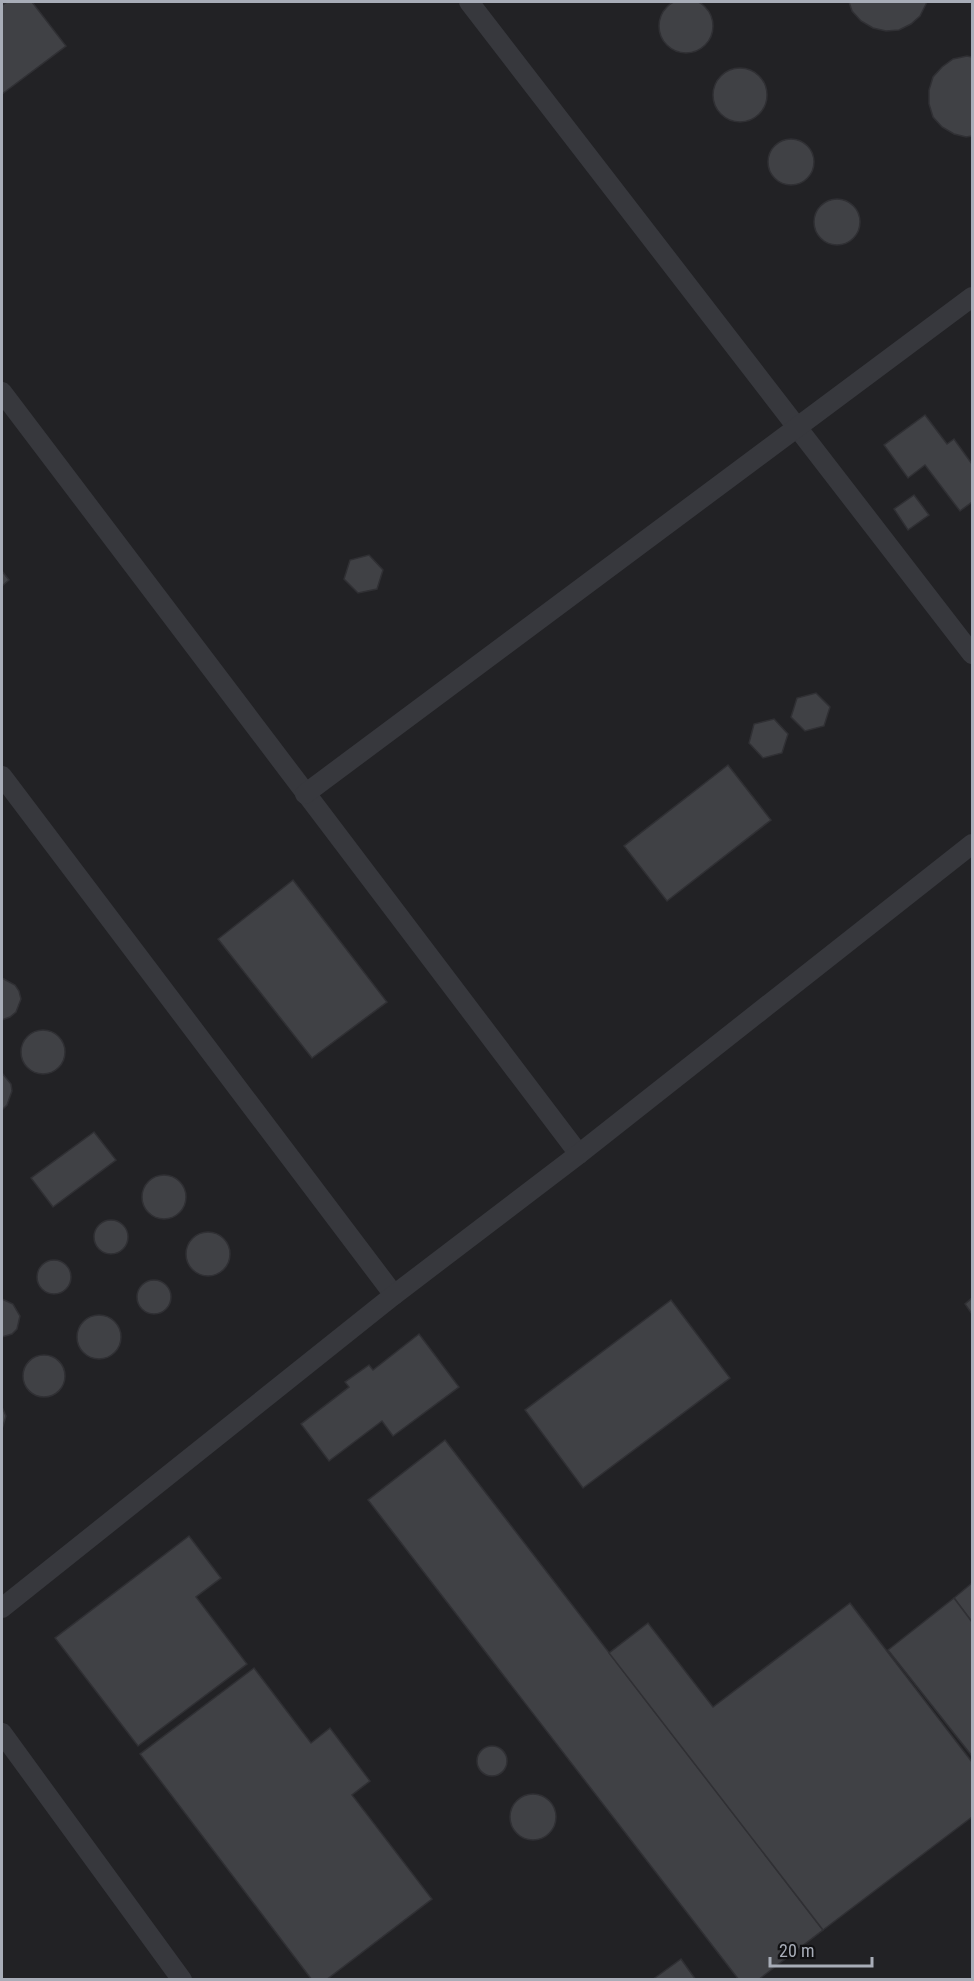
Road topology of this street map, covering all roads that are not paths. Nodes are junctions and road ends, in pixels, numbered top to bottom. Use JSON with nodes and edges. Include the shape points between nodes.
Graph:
{"nodes":[{"id":1,"x":469,"y":2,"type":"edge"},
{"id":2,"x":972,"y":297,"type":"edge"},
{"id":3,"x":5,"y":404,"type":"edge"},
{"id":4,"x":796,"y":427,"type":"junction"},
{"id":5,"x":972,"y":654,"type":"edge"},
{"id":6,"x":2,"y":776,"type":"edge"},
{"id":7,"x":305,"y":794,"type":"junction"},
{"id":8,"x":972,"y":844,"type":"edge"},
{"id":9,"x":579,"y":1154,"type":"junction"},
{"id":10,"x":394,"y":1295,"type":"junction"},
{"id":11,"x":2,"y":1608,"type":"edge"},
{"id":12,"x":2,"y":1733,"type":"edge"},
{"id":13,"x":182,"y":1980,"type":"edge"}],
"edges":[{"from":1,"to":4,"type":"lane"},
{"from":2,"to":4,"type":"lane"},
{"from":3,"to":7,"type":"lane"},
{"from":4,"to":5,"type":"lane"},
{"from":4,"to":7,"type":"lane"},
{"from":6,"to":10,"type":"lane"},
{"from":7,"to":9,"type":"lane"},
{"from":8,"to":9,"type":"lane"},
{"from":9,"to":10,"type":"lane"},
{"from":10,"to":11,"type":"lane"},
{"from":12,"to":13,"type":"lane"}]}
